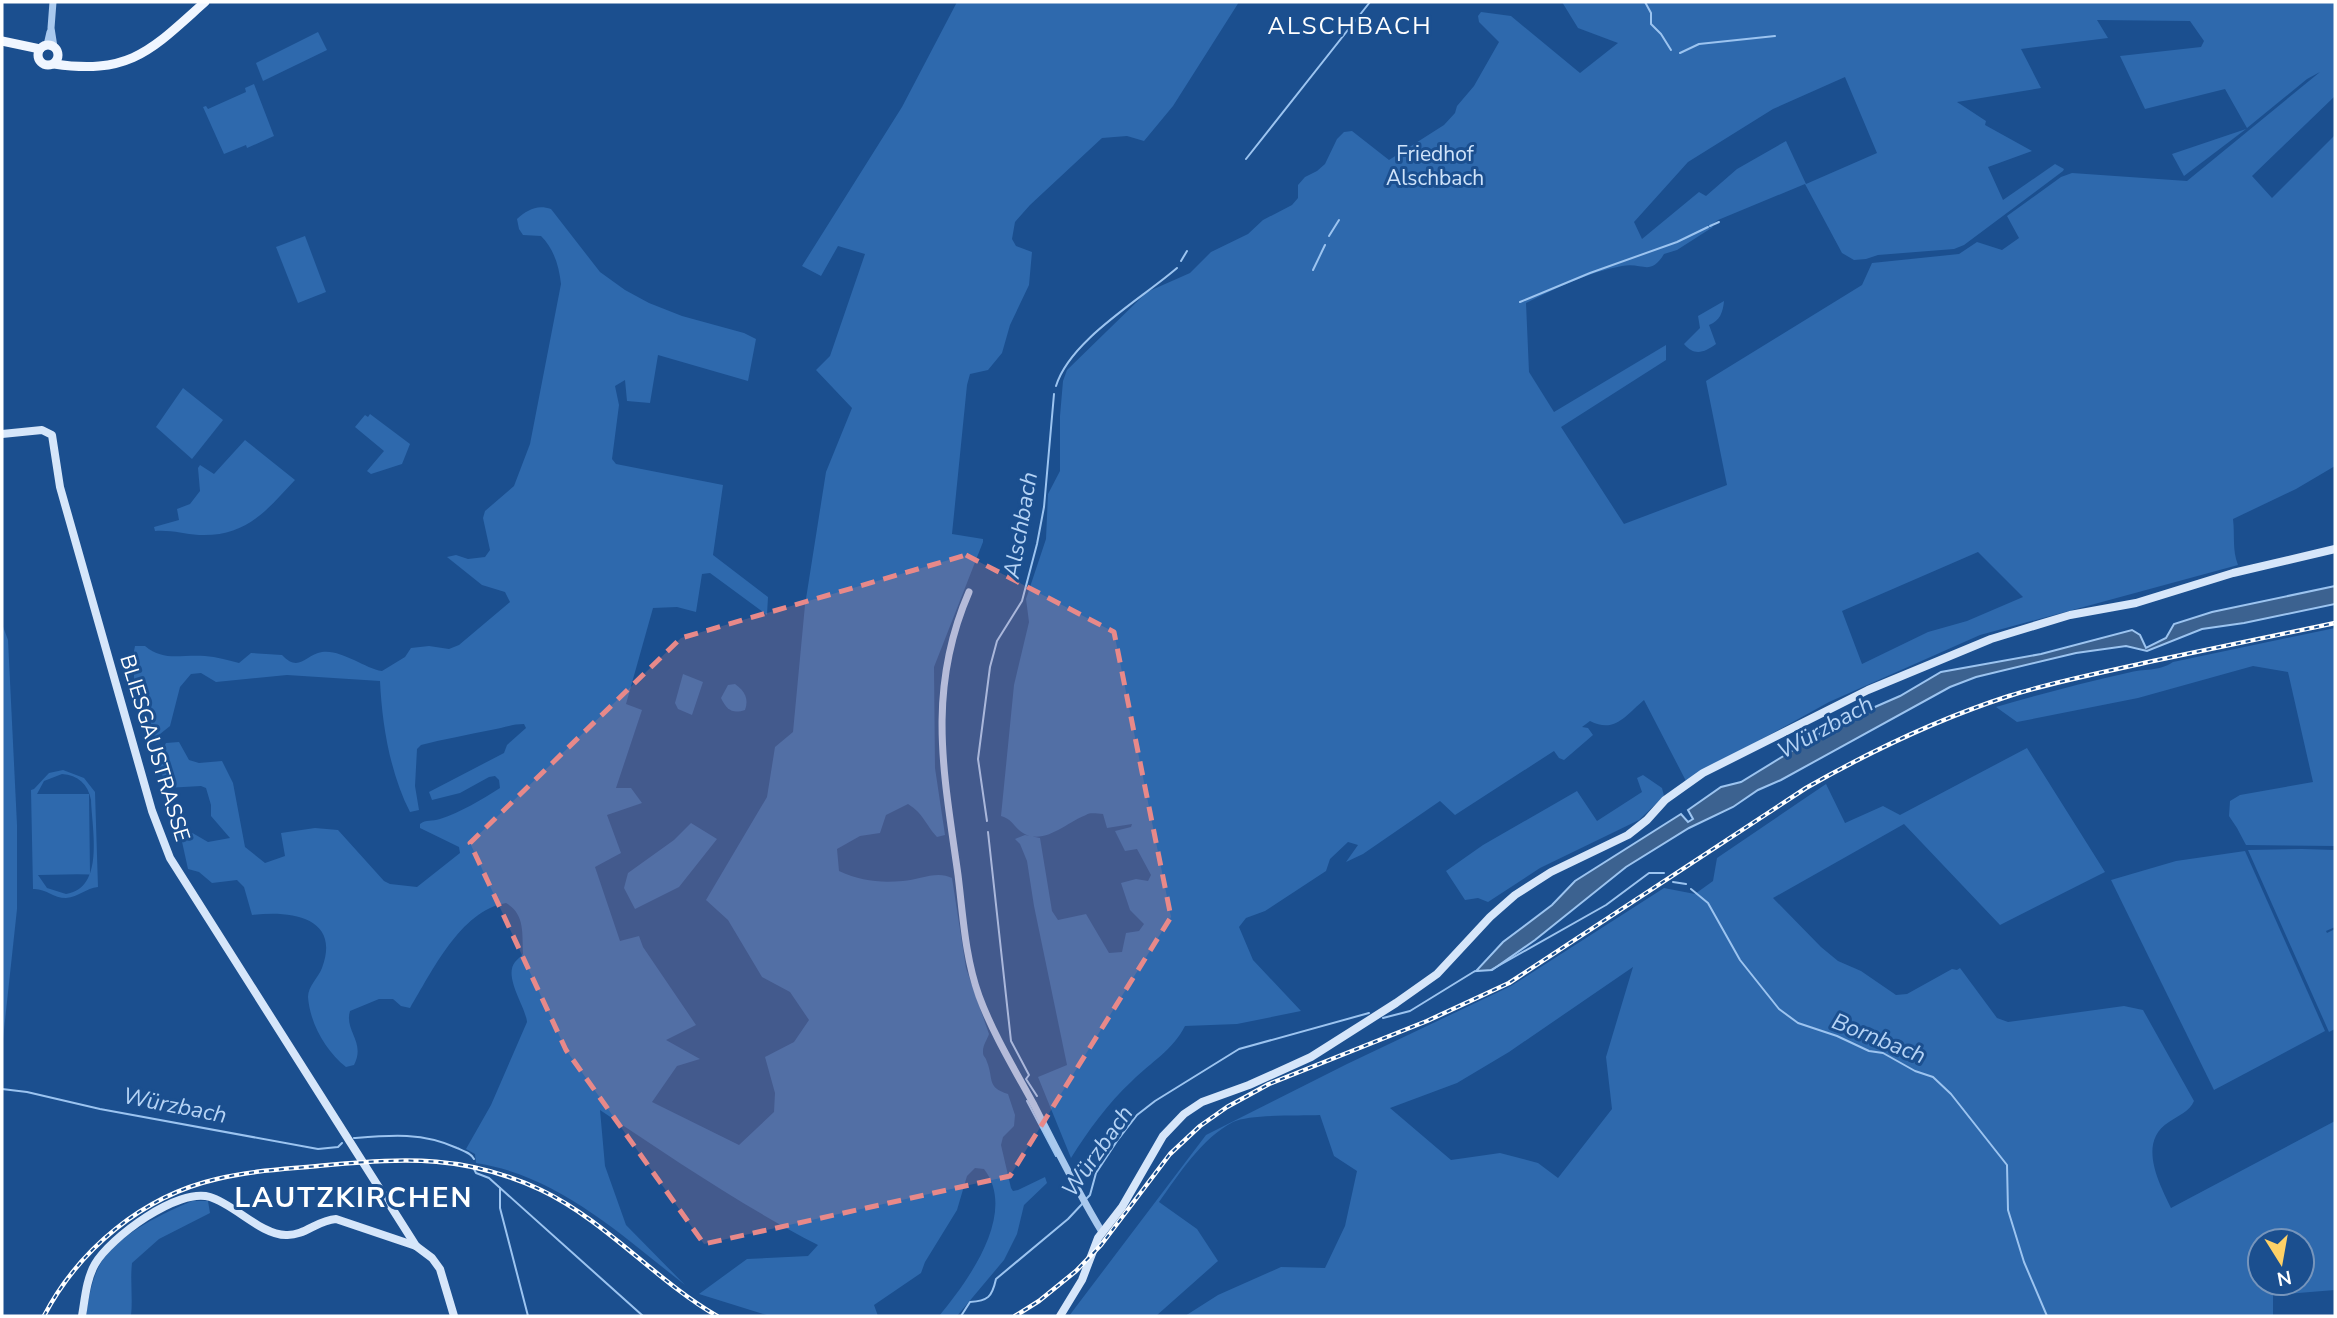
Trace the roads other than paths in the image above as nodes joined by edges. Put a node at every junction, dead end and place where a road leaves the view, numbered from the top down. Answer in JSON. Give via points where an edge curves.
{"nodes":[{"id":1,"x":53,"y":2,"type":"edge"},
{"id":2,"x":205,"y":2,"type":"edge"},
{"id":3,"x":2,"y":43,"type":"edge"},
{"id":4,"x":45,"y":50,"type":"junction"},
{"id":5,"x":56,"y":60,"type":"junction"},
{"id":6,"x":2,"y":434,"type":"edge"},
{"id":7,"x":2335,"y":549,"type":"edge"},
{"id":8,"x":969,"y":592,"type":"dead end"},
{"id":9,"x":402,"y":1226,"type":"junction"},
{"id":10,"x":1102,"y":1232,"type":"junction"},
{"id":11,"x":392,"y":1238,"type":"junction"},
{"id":12,"x":415,"y":1246,"type":"junction"},
{"id":13,"x":82,"y":1316,"type":"edge"},
{"id":14,"x":454,"y":1316,"type":"edge"},
{"id":15,"x":1060,"y":1316,"type":"edge"}],
"edges":[{"from":1,"to":4,"type":"street"},
{"from":2,"to":5,"type":"main road","via":[[137,58],[107,67]]},
{"from":3,"to":4,"type":"main road","via":[[35,55]]},
{"from":4,"to":5,"type":"main road"},
{"from":4,"to":5,"type":"main road","via":[[45,65]]},
{"from":6,"to":9,"type":"main road","name":"BLIESGAUSTRASSE","via":[[36,431],[51,438],[60,487],[163,842],[183,882]]},
{"from":7,"to":10,"type":"main road","via":[[2233,573],[2136,603],[2070,615],[1961,650],[1868,690],[1703,773],[1628,835],[1532,883],[1490,917],[1437,974],[1329,1045],[1184,1114],[1163,1136]]},
{"from":8,"to":10,"type":"street","via":[[955,626],[944,692],[941,753],[969,958],[994,1031]]},
{"from":9,"to":11,"type":"main road"},
{"from":9,"to":12,"type":"main road","name":"BLIESGAUSTRASSE"},
{"from":10,"to":15,"type":"main road","via":[[1082,1280]]},
{"from":11,"to":12,"type":"main road"},
{"from":11,"to":13,"type":"main road","via":[[335,1219],[322,1220],[301,1233],[280,1235],[208,1196],[190,1196],[153,1214],[113,1242],[93,1267]]},
{"from":12,"to":14,"type":"main road","via":[[440,1269]]}]}
